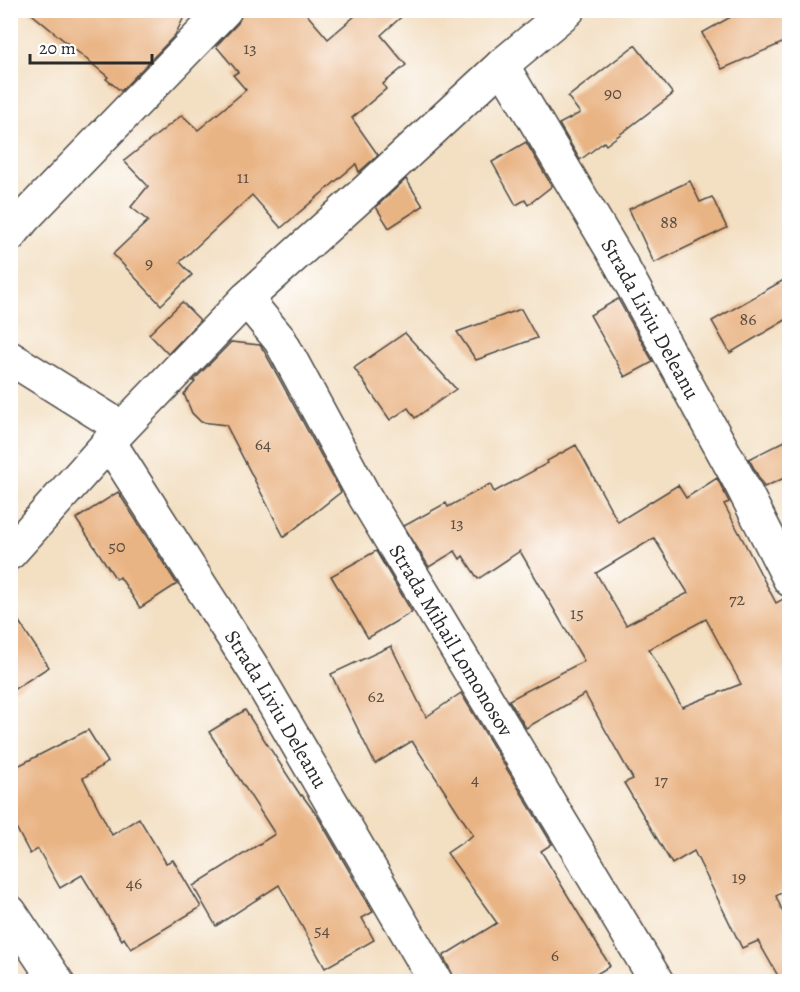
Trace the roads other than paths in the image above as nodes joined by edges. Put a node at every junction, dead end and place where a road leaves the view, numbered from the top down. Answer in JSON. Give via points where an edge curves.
{"nodes":[{"id":1,"x":225,"y":10,"type":"edge"},
{"id":2,"x":568,"y":10,"type":"edge"},
{"id":3,"x":502,"y":65,"type":"junction"},
{"id":4,"x":10,"y":235,"type":"edge"},
{"id":5,"x":246,"y":299,"type":"junction"},
{"id":6,"x":10,"y":358,"type":"edge"},
{"id":7,"x":115,"y":435,"type":"junction"},
{"id":8,"x":10,"y":553,"type":"edge"},
{"id":9,"x":789,"y":580,"type":"edge"},
{"id":10,"x":10,"y":912,"type":"edge"},
{"id":11,"x":57,"y":981,"type":"edge"},
{"id":12,"x":436,"y":981,"type":"edge"},
{"id":13,"x":657,"y":981,"type":"edge"}],
"edges":[{"from":1,"to":4,"type":"street"},
{"from":2,"to":3,"type":"street"},
{"from":3,"to":5,"type":"street"},
{"from":3,"to":9,"type":"street","name":"Strada Liviu Deleanu","via":[[620,263]]},
{"from":5,"to":7,"type":"street"},
{"from":5,"to":13,"type":"street","name":"Strada Mihail Lomonosov","via":[[280,340],[364,497]]},
{"from":6,"to":7,"type":"street"},
{"from":7,"to":8,"type":"street"},
{"from":7,"to":12,"type":"street","name":"Strada Liviu Deleanu"},
{"from":10,"to":11,"type":"street"}]}
